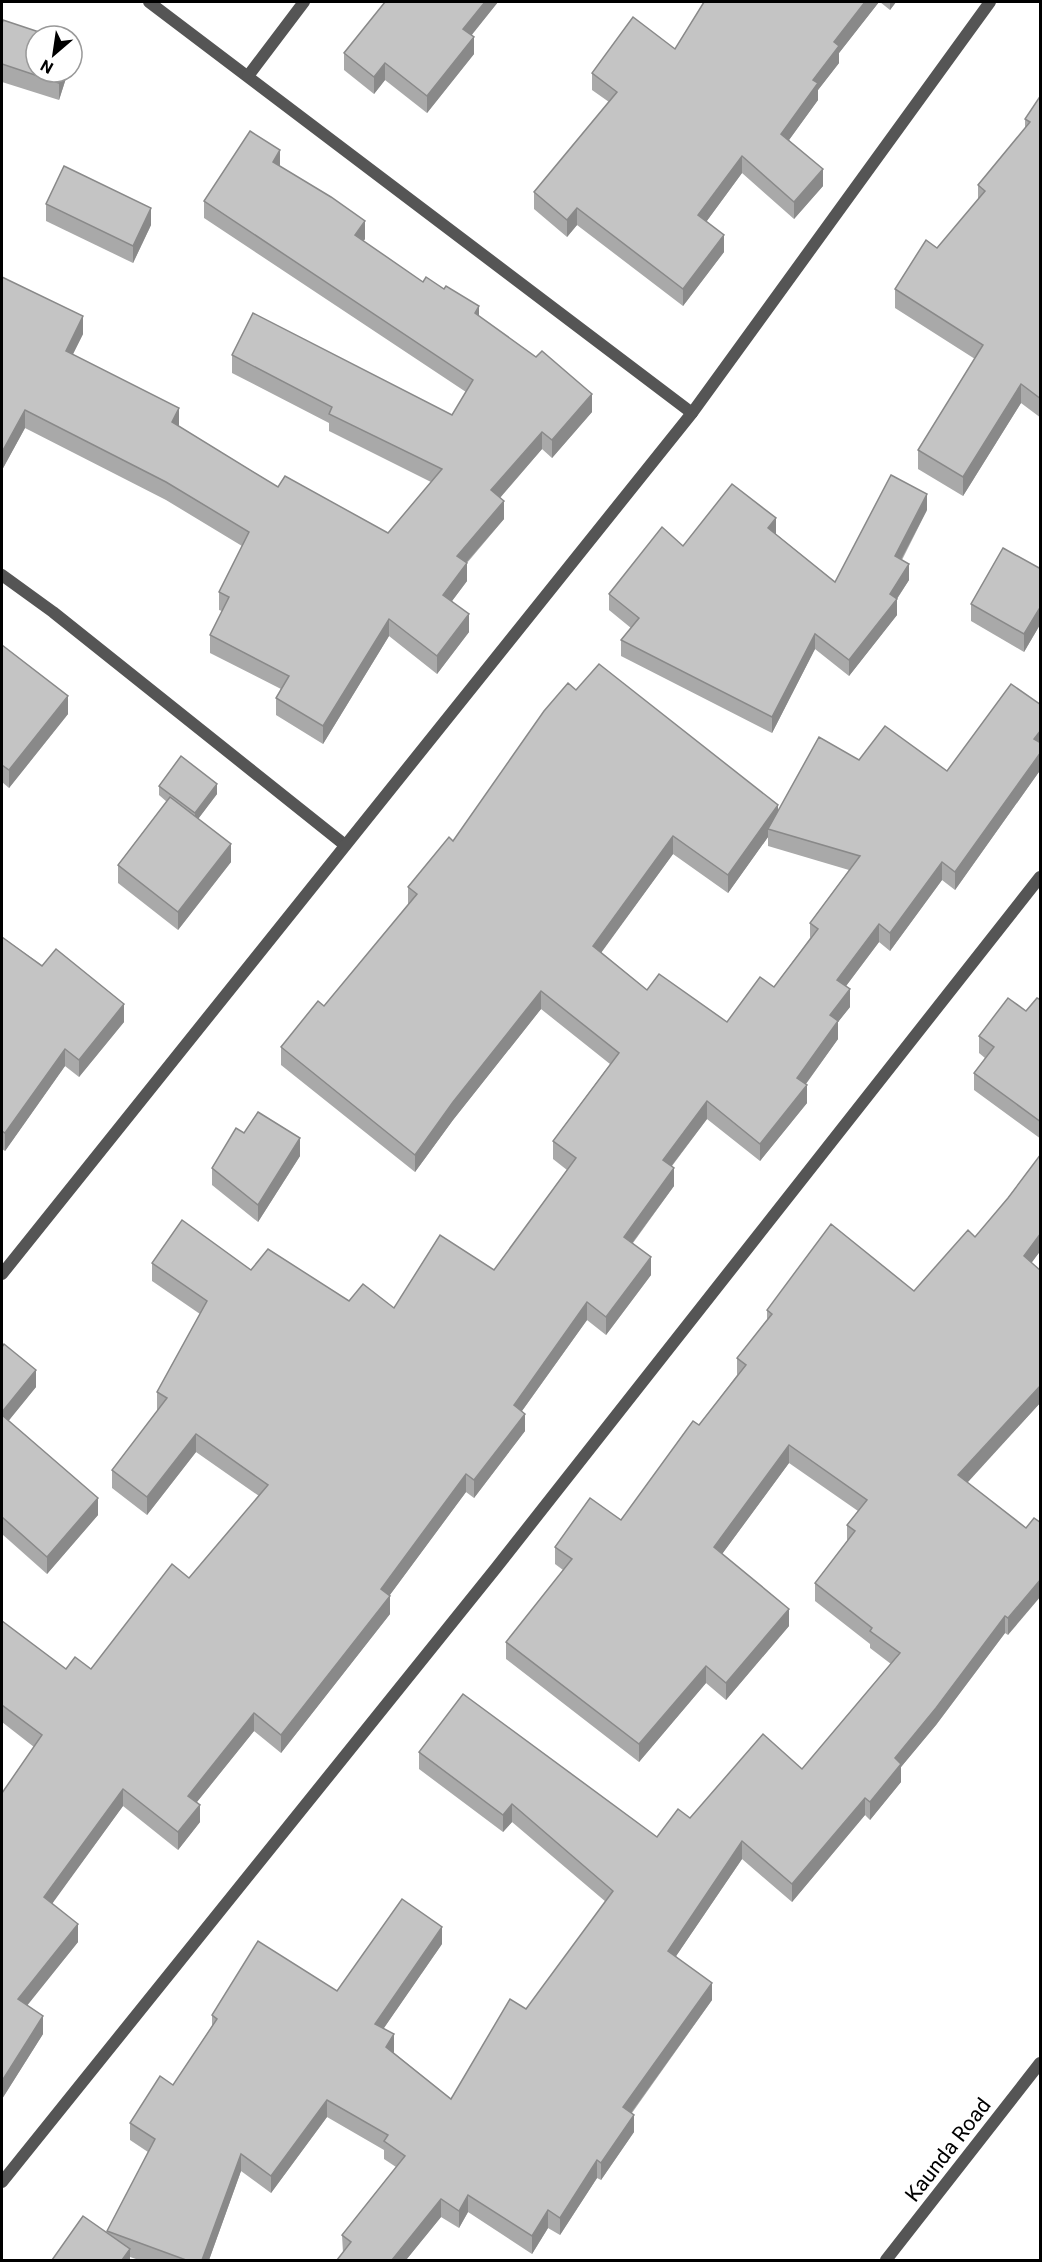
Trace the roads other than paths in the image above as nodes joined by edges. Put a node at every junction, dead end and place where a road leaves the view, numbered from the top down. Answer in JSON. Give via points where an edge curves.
{"nodes":[{"id":1,"x":149,"y":2,"type":"edge"},
{"id":2,"x":304,"y":2,"type":"edge"},
{"id":3,"x":990,"y":2,"type":"edge"},
{"id":4,"x":248,"y":76,"type":"junction"},
{"id":5,"x":692,"y":413,"type":"junction"},
{"id":6,"x":2,"y":575,"type":"edge"},
{"id":7,"x":345,"y":845,"type":"junction"},
{"id":8,"x":1041,"y":877,"type":"edge"},
{"id":9,"x":3,"y":1268,"type":"edge"},
{"id":10,"x":1041,"y":2063,"type":"edge"},
{"id":11,"x":2,"y":2182,"type":"edge"},
{"id":12,"x":886,"y":2260,"type":"edge"}],
"edges":[{"from":1,"to":4,"type":"street"},
{"from":2,"to":4,"type":"street"},
{"from":3,"to":5,"type":"street"},
{"from":4,"to":5,"type":"street"},
{"from":5,"to":7,"type":"street"},
{"from":6,"to":7,"type":"street"},
{"from":7,"to":9,"type":"street"},
{"from":8,"to":11,"type":"street","via":[[503,1559]]},
{"from":10,"to":12,"type":"street","name":"Kaunda Road"}]}
